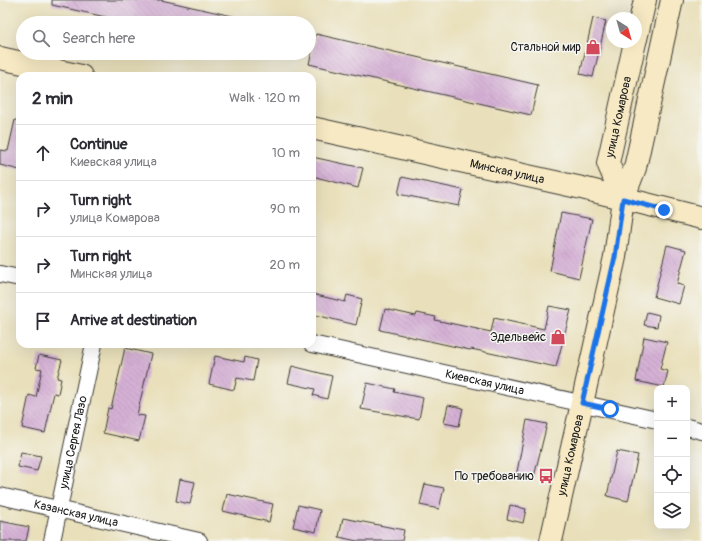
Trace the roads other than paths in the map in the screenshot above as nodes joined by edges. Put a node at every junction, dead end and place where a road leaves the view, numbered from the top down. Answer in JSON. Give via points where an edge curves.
{"nodes":[{"id":1,"x":645,"y":0,"type":"edge"},
{"id":2,"x":672,"y":0,"type":"edge"},
{"id":3,"x":642,"y":13,"type":"edge"},
{"id":4,"x":634,"y":48,"type":"edge"},
{"id":5,"x":0,"y":58,"type":"edge"},
{"id":6,"x":63,"y":72,"type":"edge"},
{"id":7,"x":316,"y":129,"type":"edge"},
{"id":8,"x":623,"y":199,"type":"junction"},
{"id":9,"x":702,"y":218,"type":"edge"},
{"id":10,"x":0,"y":274,"type":"edge"},
{"id":11,"x":16,"y":277,"type":"edge"},
{"id":12,"x":316,"y":345,"type":"edge"},
{"id":13,"x":93,"y":348,"type":"edge"},
{"id":14,"x":582,"y":403,"type":"junction"},
{"id":15,"x":654,"y":419,"type":"edge"},
{"id":16,"x":690,"y":429,"type":"edge"},
{"id":17,"x":702,"y":431,"type":"edge"},
{"id":18,"x":0,"y":496,"type":"edge"},
{"id":19,"x":58,"y":510,"type":"junction"},
{"id":20,"x":52,"y":541,"type":"edge"},
{"id":21,"x":199,"y":541,"type":"edge"},
{"id":22,"x":551,"y":541,"type":"edge"}],
"edges":[{"from":1,"to":3,"type":"main road"},
{"from":2,"to":8,"type":"main road","via":[[635,168]]},
{"from":4,"to":8,"type":"main road","name":"улица Комарова","via":[[608,163]]},
{"from":5,"to":6,"type":"main road"},
{"from":7,"to":8,"type":"main road","name":"Минская улица"},
{"from":8,"to":9,"type":"main road","name":"Минская улица"},
{"from":8,"to":14,"type":"main road","name":"улица Комарова","via":[[615,257]]},
{"from":10,"to":11,"type":"street"},
{"from":12,"to":14,"type":"street","name":"Киевская улица"},
{"from":13,"to":19,"type":"street","name":"улица Сергея Лазо"},
{"from":14,"to":15,"type":"street","name":"Киевская улица"},
{"from":14,"to":22,"type":"main road","name":"улица Комарова"},
{"from":16,"to":17,"type":"street"},
{"from":18,"to":19,"type":"street","name":"Казанская улица"},
{"from":19,"to":20,"type":"street","name":"улица Сергея Лазо"},
{"from":19,"to":21,"type":"street","name":"Казанская улица"}]}
